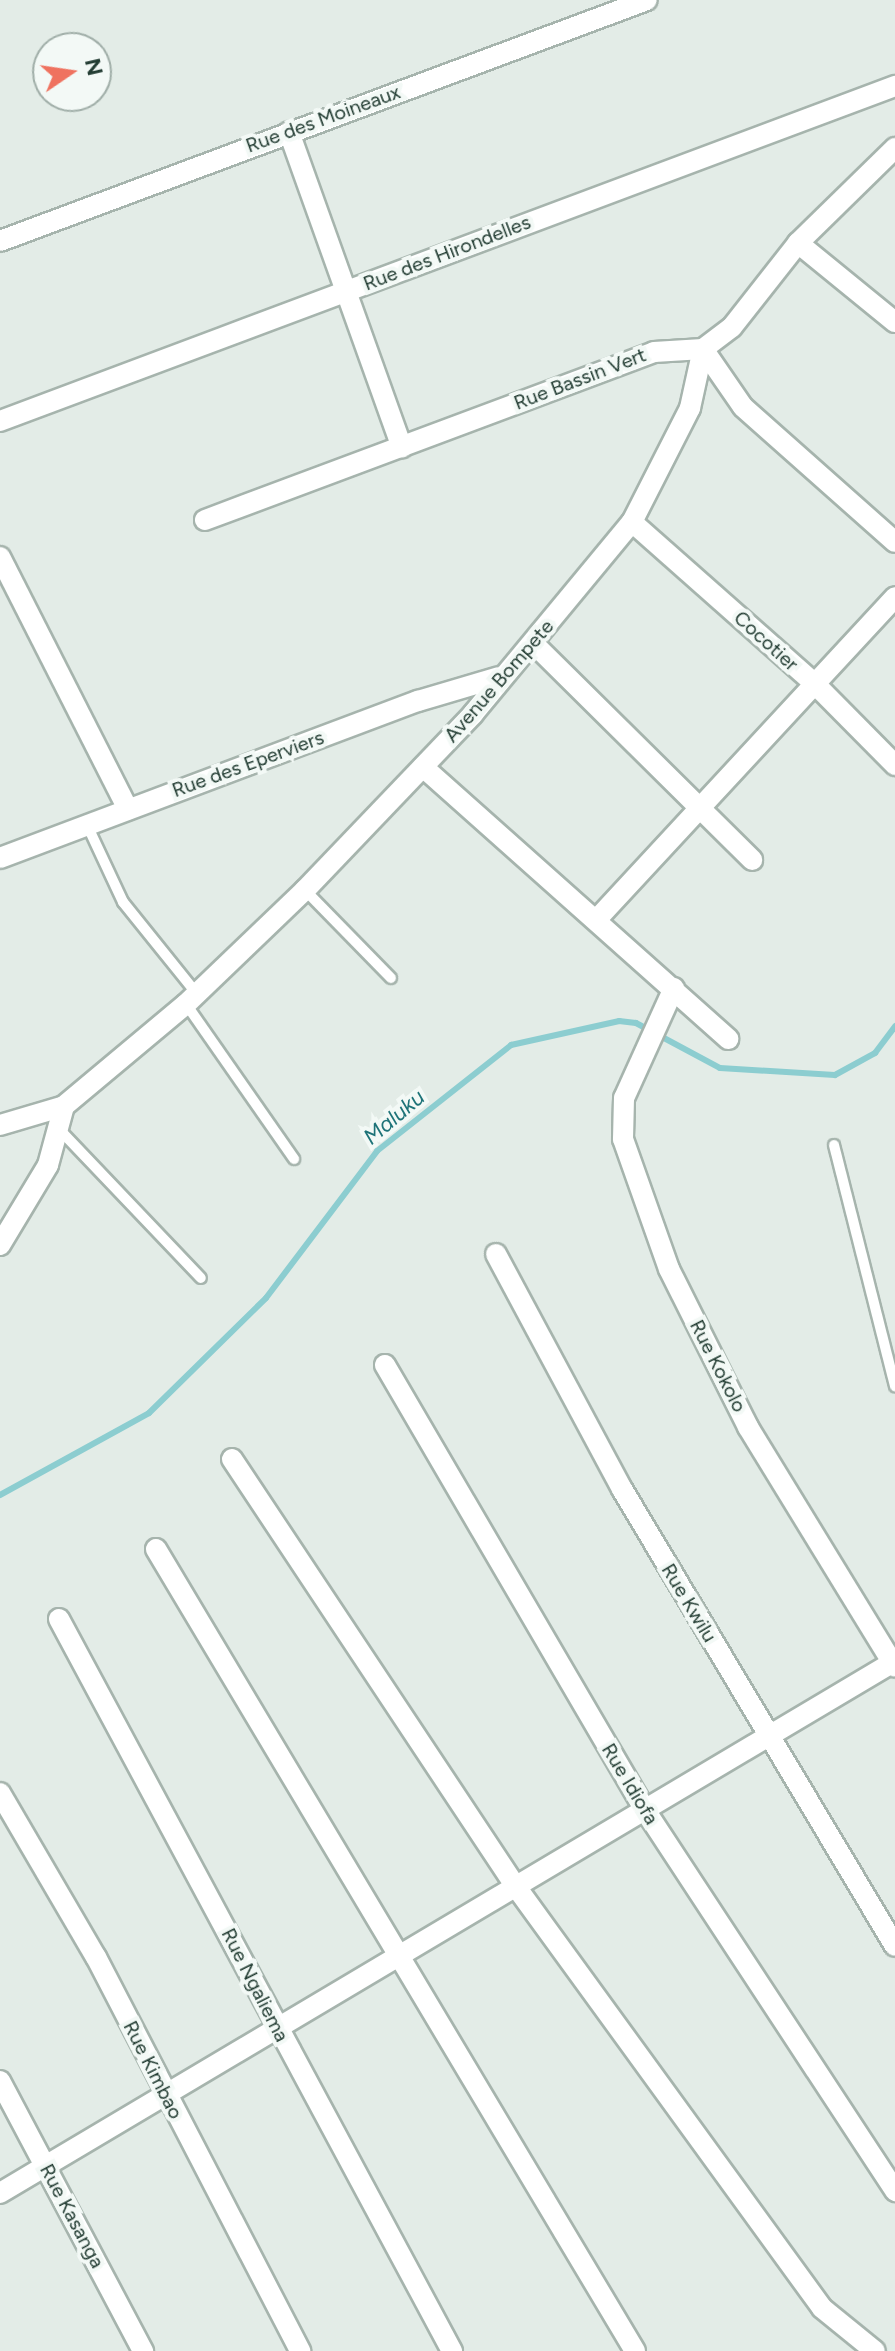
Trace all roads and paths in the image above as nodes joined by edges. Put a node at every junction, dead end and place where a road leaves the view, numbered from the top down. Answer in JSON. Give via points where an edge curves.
{"nodes":[{"id":1,"x":647,"y":0,"type":"edge"},
{"id":2,"x":895,"y":86,"type":"edge"},
{"id":3,"x":289,"y":132,"type":"junction"},
{"id":4,"x":895,"y":148,"type":"edge"},
{"id":5,"x":0,"y":241,"type":"edge"},
{"id":6,"x":798,"y":243,"type":"junction"},
{"id":7,"x":345,"y":292,"type":"junction"},
{"id":8,"x":895,"y":322,"type":"edge"},
{"id":9,"x":703,"y":349,"type":"junction"},
{"id":10,"x":0,"y":421,"type":"edge"},
{"id":11,"x":402,"y":447,"type":"junction"},
{"id":12,"x":205,"y":520,"type":"dead end"},
{"id":13,"x":632,"y":522,"type":"junction"},
{"id":14,"x":895,"y":542,"type":"edge"},
{"id":15,"x":0,"y":557,"type":"edge"},
{"id":16,"x":895,"y":597,"type":"edge"},
{"id":17,"x":534,"y":644,"type":"junction"},
{"id":18,"x":499,"y":677,"type":"junction"},
{"id":19,"x":813,"y":682,"type":"junction"},
{"id":20,"x":895,"y":765,"type":"edge"},
{"id":21,"x":423,"y":767,"type":"junction"},
{"id":22,"x":701,"y":805,"type":"junction"},
{"id":23,"x":128,"y":809,"type":"junction"},
{"id":24,"x":88,"y":827,"type":"junction"},
{"id":25,"x":0,"y":858,"type":"edge"},
{"id":26,"x":752,"y":860,"type":"dead end"},
{"id":27,"x":305,"y":890,"type":"junction"},
{"id":28,"x":598,"y":918,"type":"junction"},
{"id":29,"x":391,"y":978,"type":"dead end"},
{"id":30,"x":674,"y":988,"type":"junction"},
{"id":31,"x":191,"y":999,"type":"junction"},
{"id":32,"x":728,"y":1039,"type":"dead end"},
{"id":33,"x":64,"y":1106,"type":"junction"},
{"id":34,"x":0,"y":1125,"type":"edge"},
{"id":35,"x":58,"y":1128,"type":"junction"},
{"id":36,"x":834,"y":1145,"type":"dead end"},
{"id":37,"x":294,"y":1159,"type":"dead end"},
{"id":38,"x":0,"y":1245,"type":"edge"},
{"id":39,"x":496,"y":1254,"type":"dead end"},
{"id":40,"x":201,"y":1278,"type":"dead end"},
{"id":41,"x":385,"y":1365,"type":"dead end"},
{"id":42,"x":895,"y":1386,"type":"edge"},
{"id":43,"x":232,"y":1459,"type":"dead end"},
{"id":44,"x":156,"y":1549,"type":"dead end"},
{"id":45,"x":59,"y":1619,"type":"dead end"},
{"id":46,"x":894,"y":1663,"type":"edge"},
{"id":47,"x":768,"y":1736,"type":"junction"},
{"id":48,"x":0,"y":1793,"type":"edge"},
{"id":49,"x":645,"y":1810,"type":"junction"},
{"id":50,"x":514,"y":1884,"type":"junction"},
{"id":51,"x":895,"y":1946,"type":"edge"},
{"id":52,"x":400,"y":1956,"type":"junction"},
{"id":53,"x":276,"y":2027,"type":"junction"},
{"id":54,"x":0,"y":2081,"type":"edge"},
{"id":55,"x":164,"y":2093,"type":"junction"},
{"id":56,"x":46,"y":2166,"type":"junction"},
{"id":57,"x":895,"y":2191,"type":"edge"},
{"id":58,"x":0,"y":2193,"type":"edge"},
{"id":59,"x":143,"y":2351,"type":"edge"},
{"id":60,"x":300,"y":2351,"type":"edge"},
{"id":61,"x":452,"y":2351,"type":"edge"},
{"id":62,"x":635,"y":2351,"type":"edge"},
{"id":63,"x":875,"y":2351,"type":"edge"}],
"edges":[{"from":1,"to":3,"type":"street","name":"Rue des Moineaux"},
{"from":2,"to":7,"type":"street","name":"Rue des Hirondelles"},
{"from":3,"to":5,"type":"street","name":"Rue des Moineaux"},
{"from":3,"to":7,"type":"street"},
{"from":4,"to":6,"type":"street"},
{"from":6,"to":8,"type":"street"},
{"from":6,"to":9,"type":"street","via":[[740,318]]},
{"from":7,"to":10,"type":"street","name":"Rue des Hirondelles"},
{"from":7,"to":11,"type":"street"},
{"from":9,"to":11,"type":"street","name":"Rue Bassin Vert","via":[[654,352]]},
{"from":9,"to":13,"type":"street","name":"Avenue Bompete","via":[[690,408]]},
{"from":9,"to":14,"type":"street","via":[[743,407]]},
{"from":11,"to":12,"type":"street","name":"Rue Bassin Vert"},
{"from":13,"to":17,"type":"street","name":"Avenue Bompete"},
{"from":13,"to":19,"type":"street","name":"Cocotier"},
{"from":15,"to":23,"type":"street"},
{"from":16,"to":19,"type":"street"},
{"from":17,"to":18,"type":"street","name":"Avenue Bompete"},
{"from":17,"to":22,"type":"street"},
{"from":18,"to":21,"type":"street","name":"Avenue Bompete"},
{"from":18,"to":23,"type":"street","name":"Rue des Eperviers","via":[[418,701]]},
{"from":19,"to":20,"type":"street","name":"Cocotier"},
{"from":19,"to":22,"type":"street"},
{"from":21,"to":27,"type":"street","name":"Avenue Bompete"},
{"from":21,"to":28,"type":"street"},
{"from":22,"to":26,"type":"street"},
{"from":22,"to":28,"type":"street"},
{"from":23,"to":24,"type":"street","name":"Rue des Eperviers"},
{"from":24,"to":25,"type":"street","name":"Rue des Eperviers"},
{"from":24,"to":31,"type":"lane","via":[[123,902]]},
{"from":27,"to":29,"type":"lane"},
{"from":27,"to":31,"type":"street","name":"Avenue Bompete"},
{"from":28,"to":30,"type":"street"},
{"from":30,"to":32,"type":"street"},
{"from":30,"to":46,"type":"street","name":"Rue Kokolo","via":[[650,1034],[620,1113],[621,1127],[663,1253],[762,1452]]},
{"from":31,"to":33,"type":"street","name":"Avenue Bompete"},
{"from":31,"to":37,"type":"lane"},
{"from":33,"to":34,"type":"street","name":"Avenue Bompete"},
{"from":33,"to":35,"type":"street"},
{"from":35,"to":38,"type":"street","via":[[48,1165]]},
{"from":35,"to":40,"type":"lane"},
{"from":36,"to":42,"type":"lane"},
{"from":39,"to":47,"type":"street","name":"Rue Kwilu","via":[[601,1453]]},
{"from":41,"to":49,"type":"street","name":"Rue Idiofa"},
{"from":43,"to":50,"type":"street"},
{"from":44,"to":52,"type":"street"},
{"from":45,"to":53,"type":"street","name":"Rue Ngaliema"},
{"from":46,"to":47,"type":"street"},
{"from":47,"to":49,"type":"street"},
{"from":47,"to":51,"type":"street","name":"Rue Kwilu"},
{"from":48,"to":55,"type":"street","name":"Rue Kimbao","via":[[85,1936]]},
{"from":49,"to":50,"type":"street"},
{"from":49,"to":57,"type":"street","name":"Rue Idiofa"},
{"from":50,"to":52,"type":"street"},
{"from":50,"to":63,"type":"street","via":[[822,2308]]},
{"from":52,"to":53,"type":"street"},
{"from":52,"to":62,"type":"street"},
{"from":53,"to":55,"type":"street"},
{"from":53,"to":61,"type":"street","name":"Rue Ngaliema"},
{"from":54,"to":56,"type":"street","name":"Rue Kasanga"},
{"from":55,"to":56,"type":"street"},
{"from":55,"to":60,"type":"street","name":"Rue Kimbao"},
{"from":56,"to":58,"type":"street"},
{"from":56,"to":59,"type":"street","name":"Rue Kasanga"}]}
